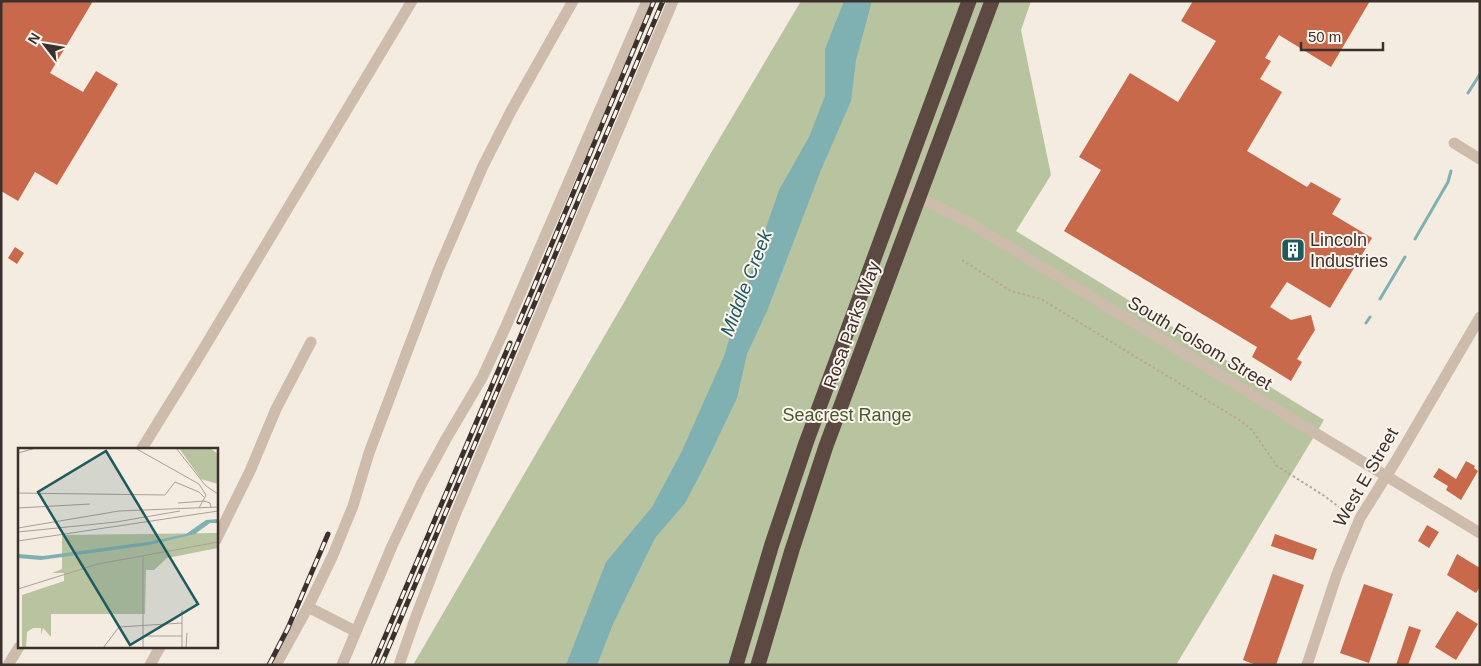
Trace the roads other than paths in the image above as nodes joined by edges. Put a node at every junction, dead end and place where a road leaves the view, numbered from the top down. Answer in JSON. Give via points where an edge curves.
{"nodes":[{"id":1,"x":412,"y":1,"type":"edge"},
{"id":2,"x":573,"y":1,"type":"edge"},
{"id":3,"x":647,"y":1,"type":"edge"},
{"id":4,"x":673,"y":1,"type":"edge"},
{"id":5,"x":969,"y":1,"type":"edge"},
{"id":6,"x":992,"y":1,"type":"edge"},
{"id":7,"x":1454,"y":143,"type":"dead end"},
{"id":8,"x":1480,"y":159,"type":"edge"},
{"id":9,"x":899,"y":190,"type":"junction"},
{"id":10,"x":919,"y":197,"type":"junction"},
{"id":11,"x":1480,"y":317,"type":"edge"},
{"id":12,"x":311,"y":342,"type":"dead end"},
{"id":13,"x":142,"y":448,"type":"edge"},
{"id":14,"x":1386,"y":475,"type":"junction"},
{"id":15,"x":1479,"y":530,"type":"edge"},
{"id":16,"x":218,"y":536,"type":"edge"},
{"id":17,"x":308,"y":607,"type":"junction"},
{"id":18,"x":355,"y":631,"type":"junction"},
{"id":19,"x":18,"y":648,"type":"edge"},
{"id":20,"x":159,"y":648,"type":"edge"},
{"id":21,"x":8,"y":665,"type":"edge"},
{"id":22,"x":150,"y":665,"type":"edge"},
{"id":23,"x":276,"y":665,"type":"edge"},
{"id":24,"x":342,"y":665,"type":"edge"},
{"id":25,"x":399,"y":665,"type":"edge"},
{"id":26,"x":736,"y":665,"type":"edge"},
{"id":27,"x":758,"y":665,"type":"edge"},
{"id":28,"x":1307,"y":665,"type":"edge"}],
"edges":[{"from":1,"to":13,"type":"street"},
{"from":2,"to":17,"type":"street","via":[[510,111],[463,210],[369,453],[350,514]]},
{"from":3,"to":18,"type":"street","via":[[482,378],[422,485]]},
{"from":4,"to":25,"type":"street","via":[[453,520]]},
{"from":5,"to":9,"type":"highway","name":"Rosa Parks Way"},
{"from":6,"to":10,"type":"highway","name":"Rosa Parks Way"},
{"from":7,"to":8,"type":"street"},
{"from":9,"to":10,"type":"street","name":"South Folsom Street"},
{"from":9,"to":26,"type":"highway","name":"Rosa Parks Way","via":[[806,443]]},
{"from":10,"to":14,"type":"street","name":"South Folsom Street","via":[[968,222]]},
{"from":10,"to":27,"type":"highway","name":"Rosa Parks Way","via":[[826,446]]},
{"from":11,"to":14,"type":"street","name":"West E Street"},
{"from":12,"to":16,"type":"street","via":[[276,409]]},
{"from":14,"to":15,"type":"street","name":"South Folsom Street"},
{"from":14,"to":28,"type":"street","name":"West E Street","via":[[1360,518],[1337,574]]},
{"from":17,"to":18,"type":"street"},
{"from":17,"to":23,"type":"street"},
{"from":18,"to":24,"type":"street"},
{"from":19,"to":21,"type":"street"},
{"from":20,"to":22,"type":"street"}]}
